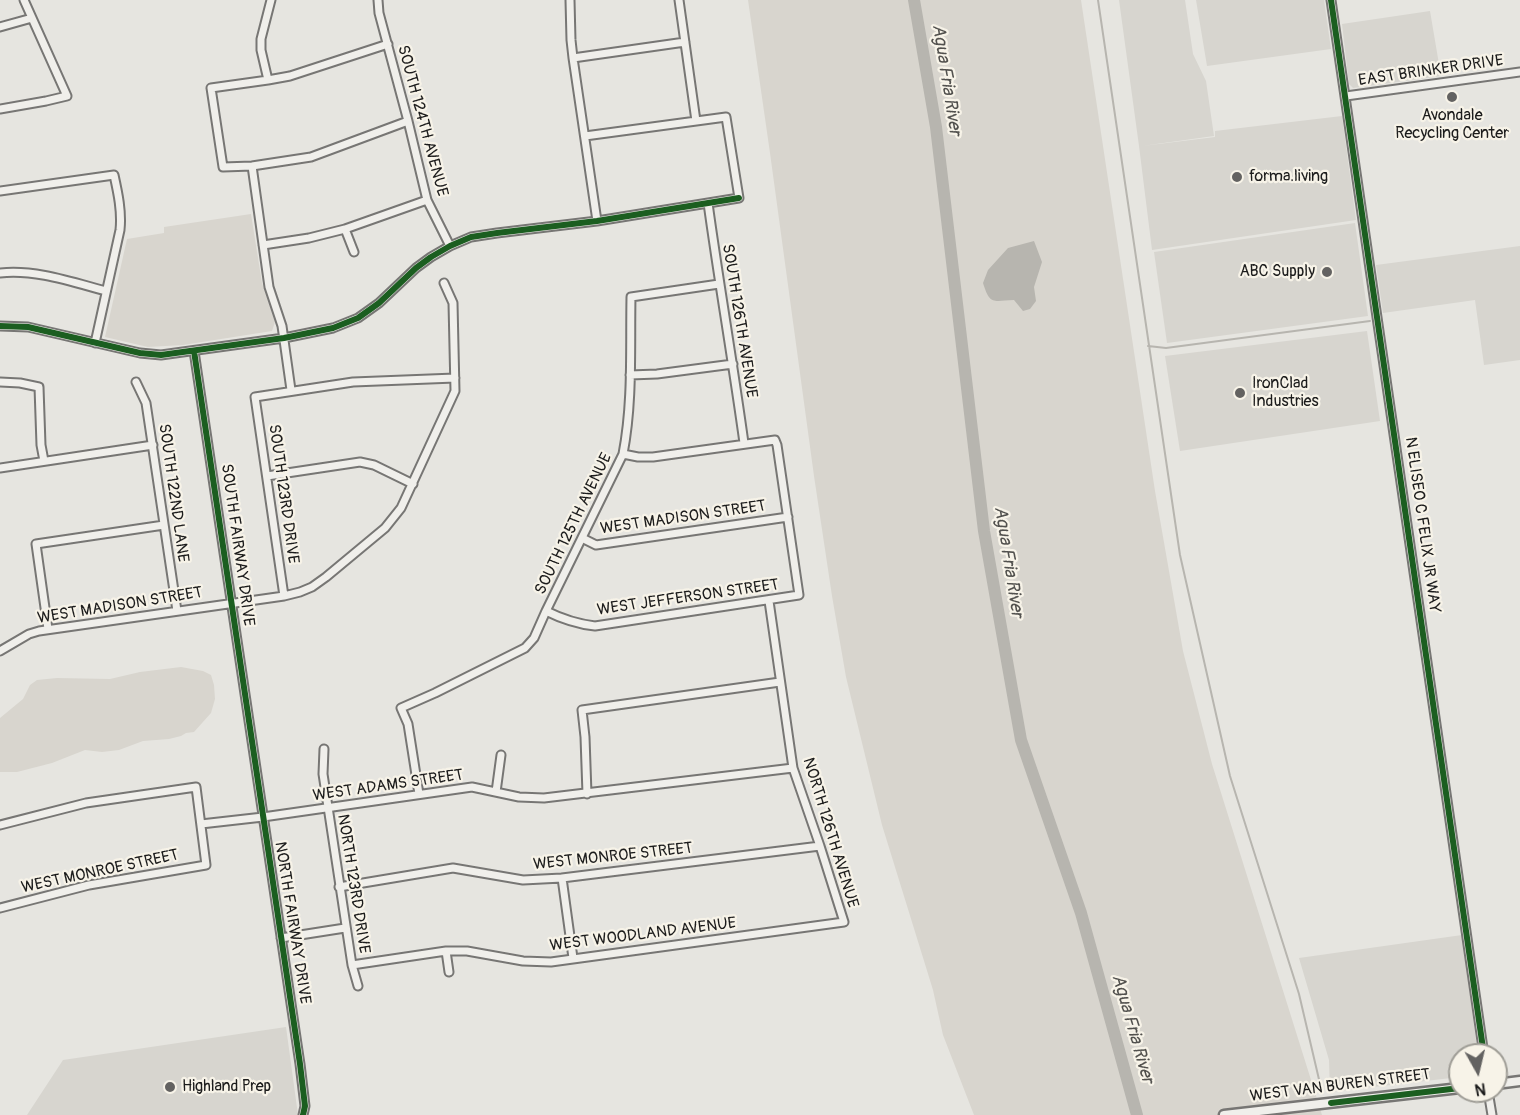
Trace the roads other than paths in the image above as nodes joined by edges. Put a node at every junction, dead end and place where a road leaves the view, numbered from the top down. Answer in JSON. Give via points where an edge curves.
{"nodes":[{"id":1,"x":24,"y":0,"type":"edge"},
{"id":2,"x":272,"y":0,"type":"edge"},
{"id":3,"x":378,"y":0,"type":"edge"},
{"id":4,"x":570,"y":0,"type":"edge"},
{"id":5,"x":679,"y":0,"type":"edge"},
{"id":6,"x":1332,"y":0,"type":"edge"},
{"id":7,"x":32,"y":18,"type":"junction"},
{"id":8,"x":0,"y":27,"type":"edge"},
{"id":9,"x":685,"y":42,"type":"junction"},
{"id":10,"x":388,"y":44,"type":"junction"},
{"id":11,"x":573,"y":58,"type":"junction"},
{"id":12,"x":1520,"y":72,"type":"edge"},
{"id":13,"x":268,"y":80,"type":"junction"},
{"id":14,"x":1346,"y":96,"type":"junction"},
{"id":15,"x":0,"y":109,"type":"edge"},
{"id":16,"x":408,"y":121,"type":"junction"},
{"id":17,"x":696,"y":121,"type":"junction"},
{"id":18,"x":585,"y":136,"type":"junction"},
{"id":19,"x":252,"y":166,"type":"junction"},
{"id":20,"x":0,"y":191,"type":"edge"},
{"id":21,"x":427,"y":200,"type":"junction"},
{"id":22,"x":708,"y":203,"type":"junction"},
{"id":23,"x":597,"y":221,"type":"junction"},
{"id":24,"x":345,"y":230,"type":"junction"},
{"id":25,"x":263,"y":245,"type":"junction"},
{"id":26,"x":450,"y":246,"type":"junction"},
{"id":27,"x":354,"y":252,"type":"dead end"},
{"id":28,"x":0,"y":273,"type":"edge"},
{"id":29,"x":444,"y":284,"type":"dead end"},
{"id":30,"x":719,"y":284,"type":"junction"},
{"id":31,"x":106,"y":291,"type":"junction"},
{"id":32,"x":0,"y":326,"type":"edge"},
{"id":33,"x":284,"y":338,"type":"junction"},
{"id":34,"x":95,"y":343,"type":"junction"},
{"id":35,"x":194,"y":351,"type":"junction"},
{"id":36,"x":733,"y":364,"type":"junction"},
{"id":37,"x":630,"y":375,"type":"junction"},
{"id":38,"x":455,"y":378,"type":"junction"},
{"id":39,"x":0,"y":382,"type":"edge"},
{"id":40,"x":135,"y":382,"type":"dead end"},
{"id":41,"x":291,"y":390,"type":"junction"},
{"id":42,"x":744,"y":443,"type":"junction"},
{"id":43,"x":153,"y":445,"type":"junction"},
{"id":44,"x":623,"y":454,"type":"junction"},
{"id":45,"x":44,"y":461,"type":"junction"},
{"id":46,"x":0,"y":468,"type":"edge"},
{"id":47,"x":267,"y":476,"type":"junction"},
{"id":48,"x":413,"y":484,"type":"junction"},
{"id":49,"x":788,"y":516,"type":"junction"},
{"id":50,"x":164,"y":525,"type":"junction"},
{"id":51,"x":582,"y":538,"type":"junction"},
{"id":52,"x":284,"y":596,"type":"junction"},
{"id":53,"x":769,"y":601,"type":"junction"},
{"id":54,"x":232,"y":603,"type":"junction"},
{"id":55,"x":177,"y":611,"type":"junction"},
{"id":56,"x":546,"y":611,"type":"junction"},
{"id":57,"x":48,"y":629,"type":"junction"},
{"id":58,"x":0,"y":651,"type":"edge"},
{"id":59,"x":780,"y":682,"type":"junction"},
{"id":60,"x":252,"y":744,"type":"joint"},
{"id":61,"x":324,"y":749,"type":"dead end"},
{"id":62,"x":501,"y":755,"type":"dead end"},
{"id":63,"x":793,"y":768,"type":"junction"},
{"id":64,"x":496,"y":792,"type":"junction"},
{"id":65,"x":419,"y":794,"type":"junction"},
{"id":66,"x":587,"y":794,"type":"junction"},
{"id":67,"x":327,"y":807,"type":"junction"},
{"id":68,"x":263,"y":817,"type":"junction"},
{"id":69,"x":201,"y":824,"type":"junction"},
{"id":70,"x":0,"y":825,"type":"edge"},
{"id":71,"x":820,"y":846,"type":"junction"},
{"id":72,"x":562,"y":878,"type":"junction"},
{"id":73,"x":339,"y":887,"type":"junction"},
{"id":74,"x":0,"y":908,"type":"edge"},
{"id":75,"x":843,"y":922,"type":"joint"},
{"id":76,"x":345,"y":928,"type":"junction"},
{"id":77,"x":281,"y":938,"type":"junction"},
{"id":78,"x":446,"y":951,"type":"junction"},
{"id":79,"x":573,"y":958,"type":"junction"},
{"id":80,"x":352,"y":965,"type":"junction"},
{"id":81,"x":449,"y":972,"type":"dead end"},
{"id":82,"x":358,"y":986,"type":"dead end"},
{"id":83,"x":1482,"y":1043,"type":"edge"},
{"id":84,"x":1448,"y":1089,"type":"edge"},
{"id":85,"x":305,"y":1107,"type":"junction"},
{"id":86,"x":303,"y":1115,"type":"edge"},
{"id":87,"x":311,"y":1115,"type":"edge"},
{"id":88,"x":1224,"y":1115,"type":"edge"}],
"edges":[{"from":1,"to":7,"type":"street"},
{"from":2,"to":13,"type":"street","via":[[261,39]]},
{"from":3,"to":10,"type":"street","name":"SOUTH 124TH AVENUE"},
{"from":4,"to":11,"type":"street"},
{"from":5,"to":9,"type":"street"},
{"from":6,"to":14,"type":"street","name":"N ELISEO C FELIX JR WAY"},
{"from":7,"to":8,"type":"street"},
{"from":7,"to":15,"type":"street","via":[[67,96]]},
{"from":9,"to":11,"type":"street"},
{"from":9,"to":17,"type":"street"},
{"from":10,"to":13,"type":"street"},
{"from":10,"to":16,"type":"street","name":"SOUTH 124TH AVENUE"},
{"from":11,"to":18,"type":"street"},
{"from":12,"to":14,"type":"street","name":"EAST BRINKER DRIVE"},
{"from":13,"to":19,"type":"street","via":[[211,88],[223,166]]},
{"from":14,"to":83,"type":"street","name":"N ELISEO C FELIX JR WAY"},
{"from":16,"to":19,"type":"street","via":[[310,157]]},
{"from":16,"to":21,"type":"street","name":"SOUTH 124TH AVENUE"},
{"from":17,"to":18,"type":"street"},
{"from":17,"to":22,"type":"street","via":[[726,117],[739,198]]},
{"from":18,"to":23,"type":"street"},
{"from":19,"to":25,"type":"street"},
{"from":20,"to":31,"type":"street","via":[[114,175],[121,220]]},
{"from":21,"to":24,"type":"street"},
{"from":21,"to":26,"type":"street","name":"SOUTH 124TH AVENUE"},
{"from":22,"to":23,"type":"street"},
{"from":22,"to":30,"type":"street","name":"SOUTH 126TH AVENUE"},
{"from":23,"to":26,"type":"street","via":[[471,237]]},
{"from":24,"to":25,"type":"street"},
{"from":24,"to":27,"type":"street"},
{"from":25,"to":33,"type":"street","via":[[268,287]]},
{"from":26,"to":33,"type":"street","via":[[431,256],[358,318],[333,328]]},
{"from":28,"to":31,"type":"street","via":[[32,273]]},
{"from":29,"to":38,"type":"street","via":[[453,303]]},
{"from":30,"to":36,"type":"street","name":"SOUTH 126TH AVENUE"},
{"from":30,"to":37,"type":"street","name":"SOUTH 125TH AVENUE","via":[[631,297]]},
{"from":31,"to":34,"type":"street"},
{"from":32,"to":34,"type":"street","via":[[28,327]]},
{"from":33,"to":35,"type":"street"},
{"from":33,"to":41,"type":"street"},
{"from":34,"to":35,"type":"street","via":[[147,354]]},
{"from":35,"to":54,"type":"street","name":"SOUTH FAIRWAY DRIVE"},
{"from":36,"to":37,"type":"street"},
{"from":36,"to":42,"type":"street","name":"SOUTH 126TH AVENUE"},
{"from":37,"to":44,"type":"street","name":"SOUTH 125TH AVENUE"},
{"from":38,"to":41,"type":"street","via":[[353,382]]},
{"from":38,"to":48,"type":"street","via":[[455,391]]},
{"from":39,"to":45,"type":"street","via":[[39,387]]},
{"from":40,"to":43,"type":"street","name":"SOUTH 122ND LANE","via":[[146,403]]},
{"from":41,"to":47,"type":"street","name":"SOUTH 123RD DRIVE","via":[[255,397]]},
{"from":42,"to":44,"type":"street","via":[[653,457]]},
{"from":42,"to":49,"type":"street","via":[[775,440]]},
{"from":43,"to":45,"type":"street"},
{"from":43,"to":50,"type":"street","name":"SOUTH 122ND LANE"},
{"from":44,"to":51,"type":"street","name":"SOUTH 125TH AVENUE"},
{"from":45,"to":46,"type":"street"},
{"from":47,"to":48,"type":"street","via":[[360,462]]},
{"from":47,"to":52,"type":"street","name":"SOUTH 123RD DRIVE"},
{"from":48,"to":52,"type":"street","via":[[385,528],[312,587]]},
{"from":49,"to":51,"type":"street","name":"WEST MADISON STREET","via":[[596,544]]},
{"from":49,"to":53,"type":"street","name":"WEST JEFFERSON STREET","via":[[800,596]]},
{"from":50,"to":55,"type":"street","name":"SOUTH 122ND LANE"},
{"from":50,"to":57,"type":"street","via":[[36,544]]},
{"from":51,"to":56,"type":"street","name":"SOUTH 125TH AVENUE"},
{"from":52,"to":54,"type":"street","name":"WEST MADISON STREET"},
{"from":53,"to":56,"type":"street","name":"WEST JEFFERSON STREET","via":[[595,626],[561,619]]},
{"from":53,"to":59,"type":"street"},
{"from":54,"to":55,"type":"street","name":"WEST MADISON STREET"},
{"from":54,"to":60,"type":"street","name":"SOUTH FAIRWAY DRIVE"},
{"from":55,"to":57,"type":"street","name":"WEST MADISON STREET"},
{"from":56,"to":65,"type":"street","name":"SOUTH 125TH AVENUE","via":[[525,648],[401,708],[408,724]]},
{"from":57,"to":58,"type":"street","name":"WEST MADISON STREET","via":[[29,634]]},
{"from":59,"to":63,"type":"street","name":"NORTH 126TH AVENUE"},
{"from":59,"to":66,"type":"street","via":[[582,710]]},
{"from":60,"to":68,"type":"street","name":"NORTH FAIRWAY DRIVE"},
{"from":61,"to":67,"type":"street","name":"NORTH 123RD DRIVE"},
{"from":62,"to":64,"type":"street"},
{"from":63,"to":66,"type":"street","name":"WEST ADAMS STREET"},
{"from":63,"to":71,"type":"street","name":"NORTH 126TH AVENUE"},
{"from":64,"to":65,"type":"street","name":"WEST ADAMS STREET","via":[[472,787]]},
{"from":64,"to":66,"type":"street","name":"WEST ADAMS STREET","via":[[544,798]]},
{"from":65,"to":67,"type":"street","name":"WEST ADAMS STREET"},
{"from":67,"to":68,"type":"street","name":"WEST ADAMS STREET"},
{"from":67,"to":73,"type":"street","name":"NORTH 123RD DRIVE"},
{"from":68,"to":69,"type":"street","name":"WEST ADAMS STREET"},
{"from":68,"to":77,"type":"street","name":"NORTH FAIRWAY DRIVE"},
{"from":69,"to":70,"type":"street","via":[[196,787],[86,803]]},
{"from":69,"to":74,"type":"street","name":"WEST MONROE STREET","via":[[206,865],[89,885]]},
{"from":71,"to":72,"type":"street","name":"WEST MONROE STREET"},
{"from":71,"to":75,"type":"street","name":"NORTH 126TH AVENUE"},
{"from":72,"to":73,"type":"street","name":"WEST MONROE STREET","via":[[524,880],[453,868]]},
{"from":72,"to":79,"type":"street"},
{"from":73,"to":76,"type":"street","name":"NORTH 123RD DRIVE"},
{"from":75,"to":79,"type":"street","name":"WEST WOODLAND AVENUE"},
{"from":76,"to":77,"type":"street"},
{"from":76,"to":80,"type":"street","name":"NORTH 123RD DRIVE"},
{"from":77,"to":85,"type":"street","name":"NORTH FAIRWAY DRIVE"},
{"from":78,"to":79,"type":"street","name":"WEST WOODLAND AVENUE","via":[[523,961]]},
{"from":78,"to":80,"type":"street","name":"WEST WOODLAND AVENUE"},
{"from":78,"to":81,"type":"street"},
{"from":80,"to":82,"type":"street","name":"NORTH 123RD DRIVE"},
{"from":84,"to":88,"type":"main road","name":"WEST VAN BUREN STREET"},
{"from":85,"to":86,"type":"street","name":"NORTH FAIRWAY DRIVE"},
{"from":85,"to":87,"type":"street"}]}
